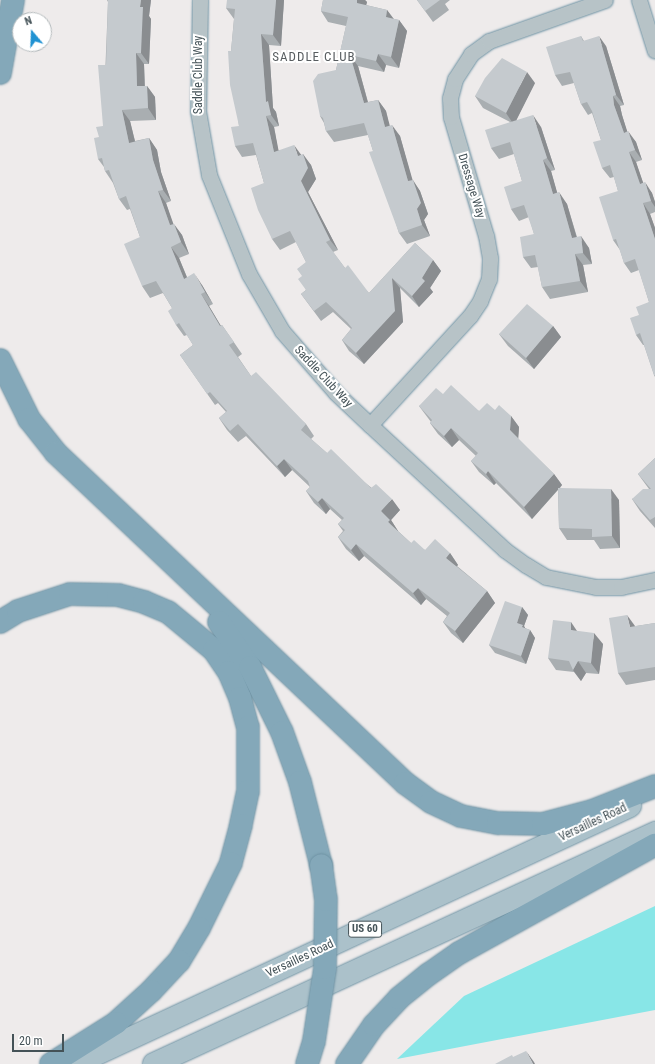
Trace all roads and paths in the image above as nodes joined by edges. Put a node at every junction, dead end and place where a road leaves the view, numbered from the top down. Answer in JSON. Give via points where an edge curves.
{"nodes":[{"id":1,"x":13,"y":0,"type":"edge"},
{"id":2,"x":200,"y":0,"type":"edge"},
{"id":3,"x":605,"y":0,"type":"edge"},
{"id":4,"x":639,"y":0,"type":"edge"},
{"id":5,"x":655,"y":51,"type":"edge"},
{"id":6,"x":0,"y":72,"type":"edge"},
{"id":7,"x":0,"y":360,"type":"edge"},
{"id":8,"x":370,"y":425,"type":"junction"},
{"id":9,"x":182,"y":573,"type":"junction"},
{"id":10,"x":655,"y":580,"type":"edge"},
{"id":11,"x":0,"y":622,"type":"edge"},
{"id":12,"x":655,"y":786,"type":"edge"},
{"id":13,"x":655,"y":794,"type":"edge"},
{"id":14,"x":655,"y":833,"type":"edge"},
{"id":15,"x":655,"y":845,"type":"edge"},
{"id":16,"x":51,"y":1064,"type":"edge"},
{"id":17,"x":75,"y":1064,"type":"edge"},
{"id":18,"x":154,"y":1064,"type":"edge"},
{"id":19,"x":307,"y":1064,"type":"edge"},
{"id":20,"x":347,"y":1064,"type":"edge"}],
"edges":[{"from":1,"to":6,"type":"highway"},
{"from":2,"to":8,"type":"street","name":"Saddle Club Way","via":[[198,111],[209,175],[249,274],[282,331],[336,392]]},
{"from":3,"to":8,"type":"street","name":"Dressage Way","via":[[489,42],[471,54],[455,79],[450,98],[451,117],[486,236],[490,258],[489,279],[480,302],[470,316]]},
{"from":4,"to":5,"type":"street"},
{"from":7,"to":9,"type":"highway","via":[[30,419],[56,453]]},
{"from":8,"to":10,"type":"street","name":"Saddle Club Way","via":[[505,550],[546,576],[596,586],[621,587]]},
{"from":9,"to":12,"type":"highway","via":[[404,783],[431,802],[461,816],[498,823],[543,824],[592,811]]},
{"from":9,"to":19,"type":"highway","bridge":true,"via":[[230,636],[267,698],[300,782],[321,864],[326,900],[325,968],[314,1041]]},
{"from":11,"to":16,"type":"highway","via":[[18,611],[70,594],[118,595],[168,612],[214,650],[238,692],[248,726],[248,791],[241,825],[231,863],[199,928],[178,961],[151,991],[116,1023]]},
{"from":13,"to":17,"type":"main road","name":"Versailles Road","number":"US 60"},
{"from":14,"to":18,"type":"main road"},
{"from":15,"to":20,"type":"highway","via":[[459,953],[428,974],[384,1014]]}]}
